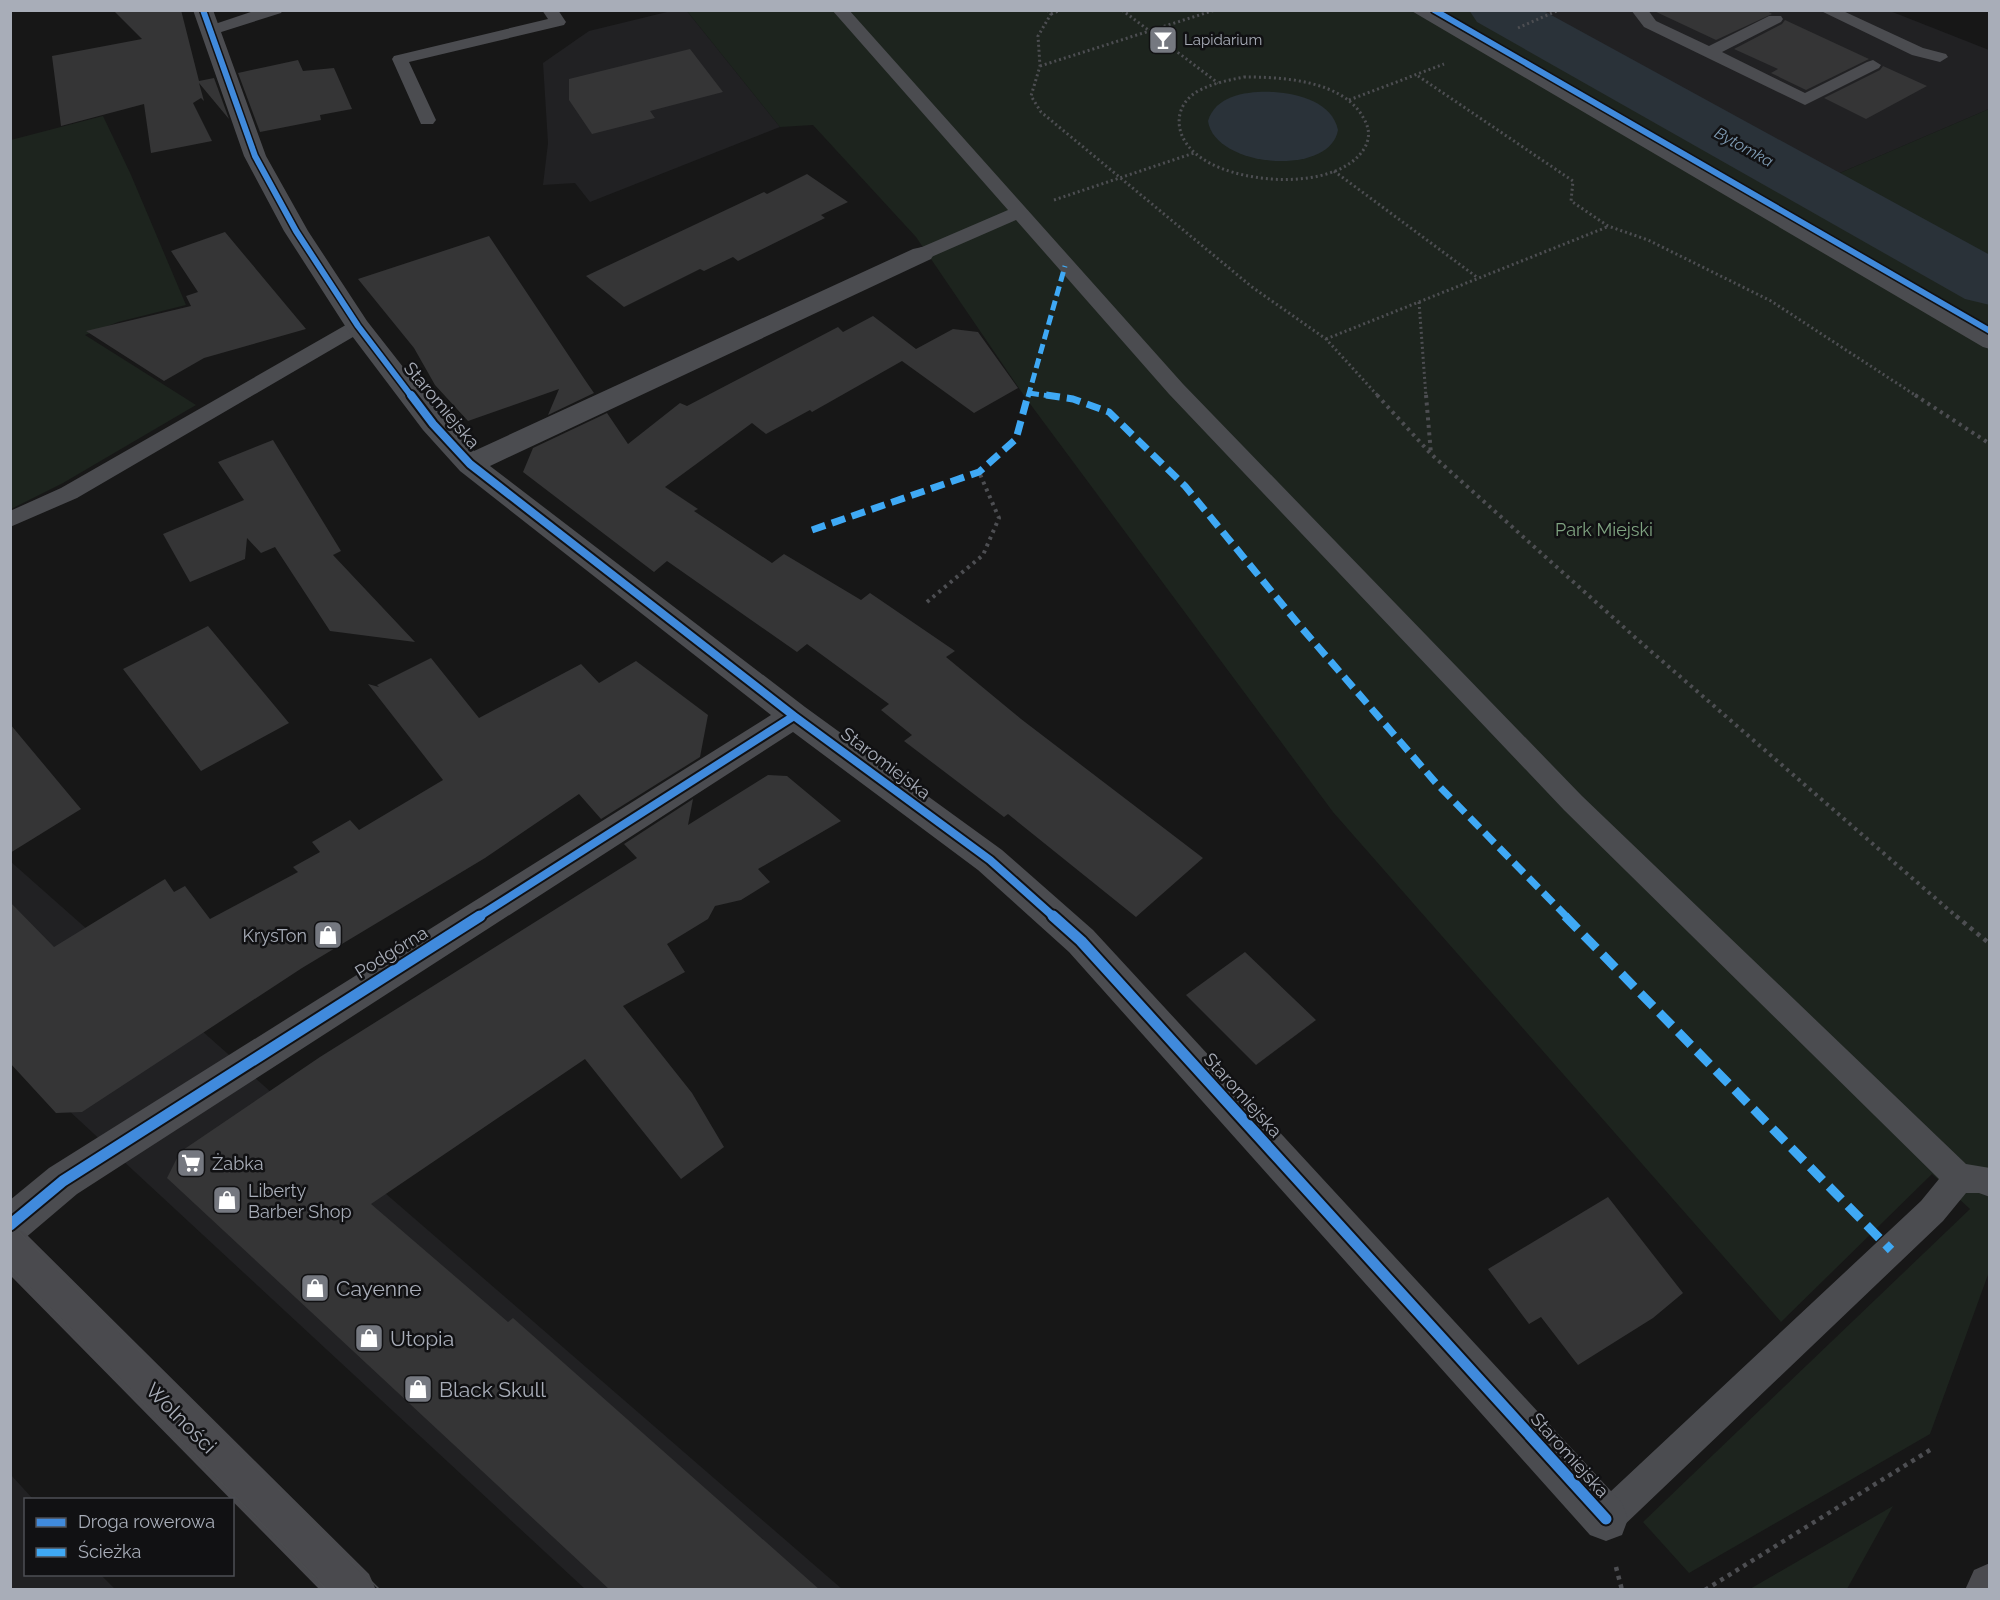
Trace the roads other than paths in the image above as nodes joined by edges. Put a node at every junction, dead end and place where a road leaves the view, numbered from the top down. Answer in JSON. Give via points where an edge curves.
{"nodes":[{"id":1,"x":275,"y":10,"type":"edge"},
{"id":2,"x":550,"y":10,"type":"edge"},
{"id":3,"x":840,"y":10,"type":"edge"},
{"id":4,"x":1418,"y":10,"type":"edge"},
{"id":5,"x":1639,"y":10,"type":"edge"},
{"id":6,"x":1827,"y":10,"type":"edge"},
{"id":7,"x":1775,"y":19,"type":"dead end"},
{"id":8,"x":206,"y":21,"type":"edge"},
{"id":9,"x":1708,"y":52,"type":"junction"},
{"id":10,"x":1940,"y":57,"type":"dead end"},
{"id":11,"x":1873,"y":65,"type":"dead end"},
{"id":12,"x":427,"y":120,"type":"dead end"},
{"id":13,"x":1017,"y":213,"type":"junction"},
{"id":14,"x":922,"y":254,"type":"joint"},
{"id":15,"x":358,"y":326,"type":"junction"},
{"id":16,"x":1989,"y":343,"type":"edge"},
{"id":17,"x":470,"y":464,"type":"junction"},
{"id":18,"x":10,"y":520,"type":"edge"},
{"id":19,"x":794,"y":716,"type":"junction"},
{"id":20,"x":1974,"y":1180,"type":"edge"},
{"id":21,"x":10,"y":1225,"type":"edge"},
{"id":22,"x":10,"y":1246,"type":"edge"},
{"id":23,"x":1606,"y":1519,"type":"joint"},
{"id":24,"x":352,"y":1590,"type":"edge"}],
"edges":[{"from":1,"to":8,"type":"lane"},
{"from":2,"to":12,"type":"lane","via":[[558,22],[400,59]]},
{"from":3,"to":13,"type":"lane"},
{"from":4,"to":16,"type":"lane"},
{"from":5,"to":9,"type":"lane","via":[[1650,24]]},
{"from":6,"to":10,"type":"lane","via":[[1918,52]]},
{"from":7,"to":9,"type":"lane"},
{"from":8,"to":15,"type":"street","name":"Staromiejska","via":[[255,156],[296,231]]},
{"from":9,"to":11,"type":"lane","via":[[1805,100]]},
{"from":13,"to":14,"type":"lane"},
{"from":13,"to":20,"type":"lane","via":[[1176,389],[1573,803]]},
{"from":14,"to":17,"type":"street","name":"Staromiejska"},
{"from":15,"to":17,"type":"street","name":"Staromiejska","via":[[433,424]]},
{"from":15,"to":18,"type":"lane","via":[[69,493]]},
{"from":17,"to":19,"type":"street","name":"Staromiejska"},
{"from":19,"to":21,"type":"street","name":"Podgórna","via":[[63,1181]]},
{"from":19,"to":23,"type":"street","name":"Staromiejska","via":[[990,860],[1081,941]]},
{"from":20,"to":23,"type":"lane","via":[[1932,1211]]},
{"from":22,"to":24,"type":"main road","name":"Wolności"}]}
